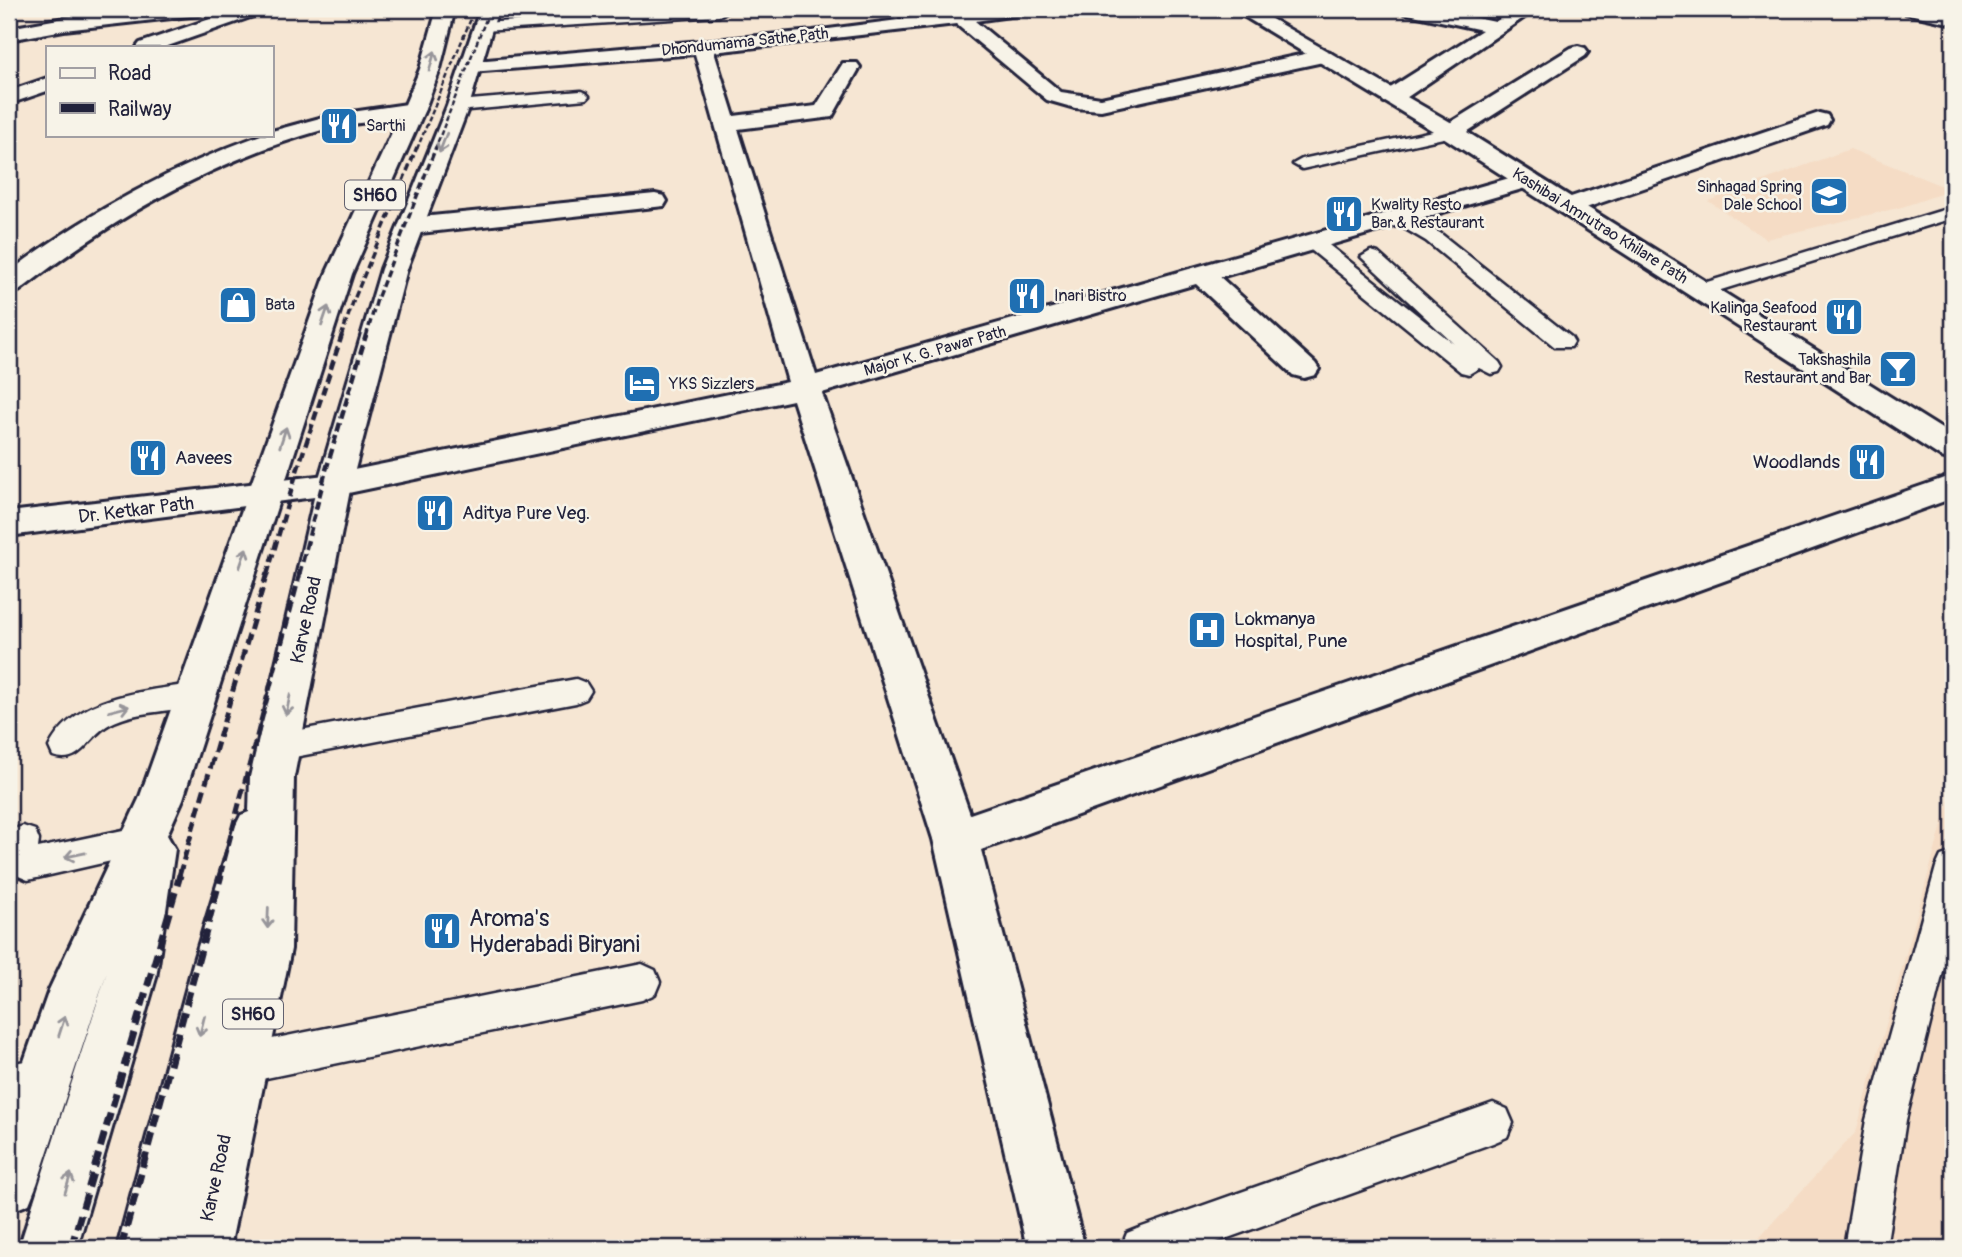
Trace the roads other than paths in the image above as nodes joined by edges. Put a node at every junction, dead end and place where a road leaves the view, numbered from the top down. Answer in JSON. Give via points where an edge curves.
{"nodes":[{"id":1,"x":199,"y":9,"type":"edge"},
{"id":2,"x":256,"y":9,"type":"edge"},
{"id":3,"x":446,"y":9,"type":"edge"},
{"id":4,"x":1017,"y":9,"type":"edge"},
{"id":5,"x":1241,"y":9,"type":"edge"},
{"id":6,"x":1410,"y":9,"type":"edge"},
{"id":7,"x":1911,"y":9,"type":"edge"},
{"id":8,"x":719,"y":12,"type":"dead end"},
{"id":9,"x":1523,"y":12,"type":"dead end"},
{"id":10,"x":486,"y":18,"type":"edge"},
{"id":11,"x":783,"y":18,"type":"dead end"},
{"id":12,"x":1953,"y":18,"type":"edge"},
{"id":13,"x":961,"y":19,"type":"junction"},
{"id":14,"x":1499,"y":28,"type":"junction"},
{"id":15,"x":9,"y":34,"type":"edge"},
{"id":16,"x":793,"y":38,"type":"junction"},
{"id":17,"x":151,"y":46,"type":"edge"},
{"id":18,"x":703,"y":48,"type":"junction"},
{"id":19,"x":1578,"y":52,"type":"dead end"},
{"id":20,"x":1323,"y":56,"type":"junction"},
{"id":21,"x":471,"y":66,"type":"junction"},
{"id":22,"x":850,"y":67,"type":"dead end"},
{"id":23,"x":46,"y":83,"type":"edge"},
{"id":24,"x":581,"y":96,"type":"dead end"},
{"id":25,"x":1392,"y":97,"type":"junction"},
{"id":26,"x":9,"y":98,"type":"edge"},
{"id":27,"x":458,"y":106,"type":"junction"},
{"id":28,"x":414,"y":109,"type":"junction"},
{"id":29,"x":1819,"y":120,"type":"dead end"},
{"id":30,"x":726,"y":124,"type":"junction"},
{"id":31,"x":1451,"y":132,"type":"junction"},
{"id":32,"x":1302,"y":164,"type":"dead end"},
{"id":33,"x":1528,"y":180,"type":"junction"},
{"id":34,"x":655,"y":201,"type":"dead end"},
{"id":35,"x":1568,"y":206,"type":"junction"},
{"id":36,"x":1953,"y":212,"type":"edge"},
{"id":37,"x":1398,"y":217,"type":"junction"},
{"id":38,"x":411,"y":226,"type":"junction"},
{"id":39,"x":1313,"y":242,"type":"junction"},
{"id":40,"x":1371,"y":257,"type":"dead end"},
{"id":41,"x":1201,"y":274,"type":"junction"},
{"id":42,"x":1394,"y":279,"type":"junction"},
{"id":43,"x":1366,"y":284,"type":"junction"},
{"id":44,"x":9,"y":285,"type":"edge"},
{"id":45,"x":1701,"y":290,"type":"junction"},
{"id":46,"x":1457,"y":336,"type":"junction"},
{"id":47,"x":1435,"y":340,"type":"junction"},
{"id":48,"x":1563,"y":342,"type":"dead end"},
{"id":49,"x":1491,"y":367,"type":"dead end"},
{"id":50,"x":1469,"y":368,"type":"dead end"},
{"id":51,"x":1304,"y":369,"type":"dead end"},
{"id":52,"x":805,"y":388,"type":"junction"},
{"id":53,"x":1953,"y":450,"type":"edge"},
{"id":54,"x":334,"y":485,"type":"junction"},
{"id":55,"x":1953,"y":486,"type":"edge"},
{"id":56,"x":264,"y":495,"type":"junction"},
{"id":57,"x":14,"y":529,"type":"edge"},
{"id":58,"x":576,"y":691,"type":"dead end"},
{"id":59,"x":196,"y":695,"type":"junction"},
{"id":60,"x":64,"y":747,"type":"dead end"},
{"id":61,"x":276,"y":762,"type":"junction"},
{"id":62,"x":151,"y":819,"type":"junction"},
{"id":63,"x":956,"y":839,"type":"junction"},
{"id":64,"x":23,"y":840,"type":"dead end"},
{"id":65,"x":1953,"y":867,"type":"edge"},
{"id":66,"x":642,"y":982,"type":"dead end"},
{"id":67,"x":242,"y":1064,"type":"junction"},
{"id":68,"x":27,"y":1080,"type":"edge"},
{"id":69,"x":1493,"y":1123,"type":"dead end"},
{"id":70,"x":9,"y":1184,"type":"edge"},
{"id":71,"x":48,"y":1248,"type":"edge"},
{"id":72,"x":146,"y":1248,"type":"edge"},
{"id":73,"x":201,"y":1248,"type":"edge"},
{"id":74,"x":1056,"y":1248,"type":"edge"},
{"id":75,"x":1142,"y":1248,"type":"edge"},
{"id":76,"x":1865,"y":1248,"type":"edge"}],
"edges":[{"from":1,"to":15,"type":"street"},
{"from":2,"to":17,"type":"street"},
{"from":28,"to":3,"type":"street","number":"SH60","one_way":true},
{"from":4,"to":13,"type":"street","name":"Dhondumama Sathe Path"},
{"from":5,"to":20,"type":"street","name":"Kashibai Amrutrao Khilare Path"},
{"from":6,"to":14,"type":"street"},
{"from":7,"to":12,"type":"street"},
{"from":8,"to":10,"type":"lane"},
{"from":9,"to":14,"type":"street"},
{"from":10,"to":21,"type":"street","name":"Karve Road","number":"SH60"},
{"from":11,"to":16,"type":"street"},
{"from":13,"to":16,"type":"street","name":"Dhondumama Sathe Path"},
{"from":13,"to":20,"type":"street","via":[[1054,96],[1088,104]]},
{"from":14,"to":25,"type":"street"},
{"from":16,"to":18,"type":"street","name":"Dhondumama Sathe Path"},
{"from":18,"to":21,"type":"street","name":"Dhondumama Sathe Path"},
{"from":18,"to":30,"type":"street"},
{"from":19,"to":31,"type":"street"},
{"from":20,"to":25,"type":"street","name":"Kashibai Amrutrao Khilare Path"},
{"from":21,"to":27,"type":"street","name":"Karve Road","number":"SH60"},
{"from":22,"to":30,"type":"street","via":[[824,112]]},
{"from":23,"to":26,"type":"street"},
{"from":24,"to":27,"type":"lane"},
{"from":25,"to":31,"type":"street","name":"Kashibai Amrutrao Khilare Path"},
{"from":27,"to":38,"type":"street","name":"Karve Road","number":"SH60","one_way":true},
{"from":28,"to":44,"type":"street","via":[[320,124],[244,149],[145,194]]},
{"from":56,"to":28,"type":"street","number":"SH60","one_way":true,"via":[[339,274]]},
{"from":29,"to":35,"type":"street"},
{"from":30,"to":52,"type":"street"},
{"from":31,"to":32,"type":"lane"},
{"from":31,"to":33,"type":"street","name":"Kashibai Amrutrao Khilare Path"},
{"from":33,"to":35,"type":"street","name":"Kashibai Amrutrao Khilare Path"},
{"from":33,"to":37,"type":"street","name":"Major K. G. Pawar Path"},
{"from":34,"to":38,"type":"street"},
{"from":35,"to":45,"type":"street","name":"Kashibai Amrutrao Khilare Path"},
{"from":36,"to":45,"type":"lane"},
{"from":37,"to":39,"type":"street","name":"Major K. G. Pawar Path"},
{"from":37,"to":48,"type":"lane","via":[[1433,237]]},
{"from":38,"to":54,"type":"street","name":"Karve Road","number":"SH60","via":[[394,269]]},
{"from":39,"to":41,"type":"street","name":"Major K. G. Pawar Path"},
{"from":39,"to":43,"type":"lane"},
{"from":40,"to":42,"type":"lane"},
{"from":41,"to":51,"type":"street"},
{"from":41,"to":52,"type":"street","name":"Major K. G. Pawar Path"},
{"from":42,"to":43,"type":"lane"},
{"from":42,"to":46,"type":"lane"},
{"from":43,"to":47,"type":"lane"},
{"from":45,"to":53,"type":"street","name":"Kashibai Amrutrao Khilare Path"},
{"from":46,"to":47,"type":"lane"},
{"from":46,"to":49,"type":"lane"},
{"from":47,"to":50,"type":"lane"},
{"from":52,"to":54,"type":"street","name":"Major K. G. Pawar Path"},
{"from":52,"to":63,"type":"street"},
{"from":54,"to":56,"type":"street","name":"Dr. Ketkar Path"},
{"from":54,"to":61,"type":"street","name":"Karve Road","number":"SH60","one_way":true},
{"from":55,"to":63,"type":"street"},
{"from":56,"to":57,"type":"street","name":"Dr. Ketkar Path"},
{"from":59,"to":56,"type":"street","number":"SH60","one_way":true},
{"from":58,"to":61,"type":"lane"},
{"from":60,"to":59,"type":"lane","one_way":true,"via":[[99,715]]},
{"from":59,"to":62,"type":"street","number":"SH60"},
{"from":61,"to":67,"type":"street","name":"Karve Road","number":"SH60","one_way":true,"via":[[267,949]]},
{"from":61,"to":72,"type":"street","one_way":true,"via":[[219,960]]},
{"from":62,"to":64,"type":"lane","one_way":true,"via":[[28,865],[18,860]]},
{"from":68,"to":62,"type":"street","number":"SH60","one_way":true,"via":[[74,990]]},
{"from":71,"to":62,"type":"street","one_way":true,"via":[[131,978]]},
{"from":63,"to":74,"type":"street"},
{"from":65,"to":76,"type":"lane","via":[[1886,1120]]},
{"from":66,"to":67,"type":"lane"},
{"from":67,"to":73,"type":"street","name":"Karve Road","number":"SH60"},
{"from":68,"to":70,"type":"street","number":"SH60"},
{"from":69,"to":75,"type":"lane"}]}
